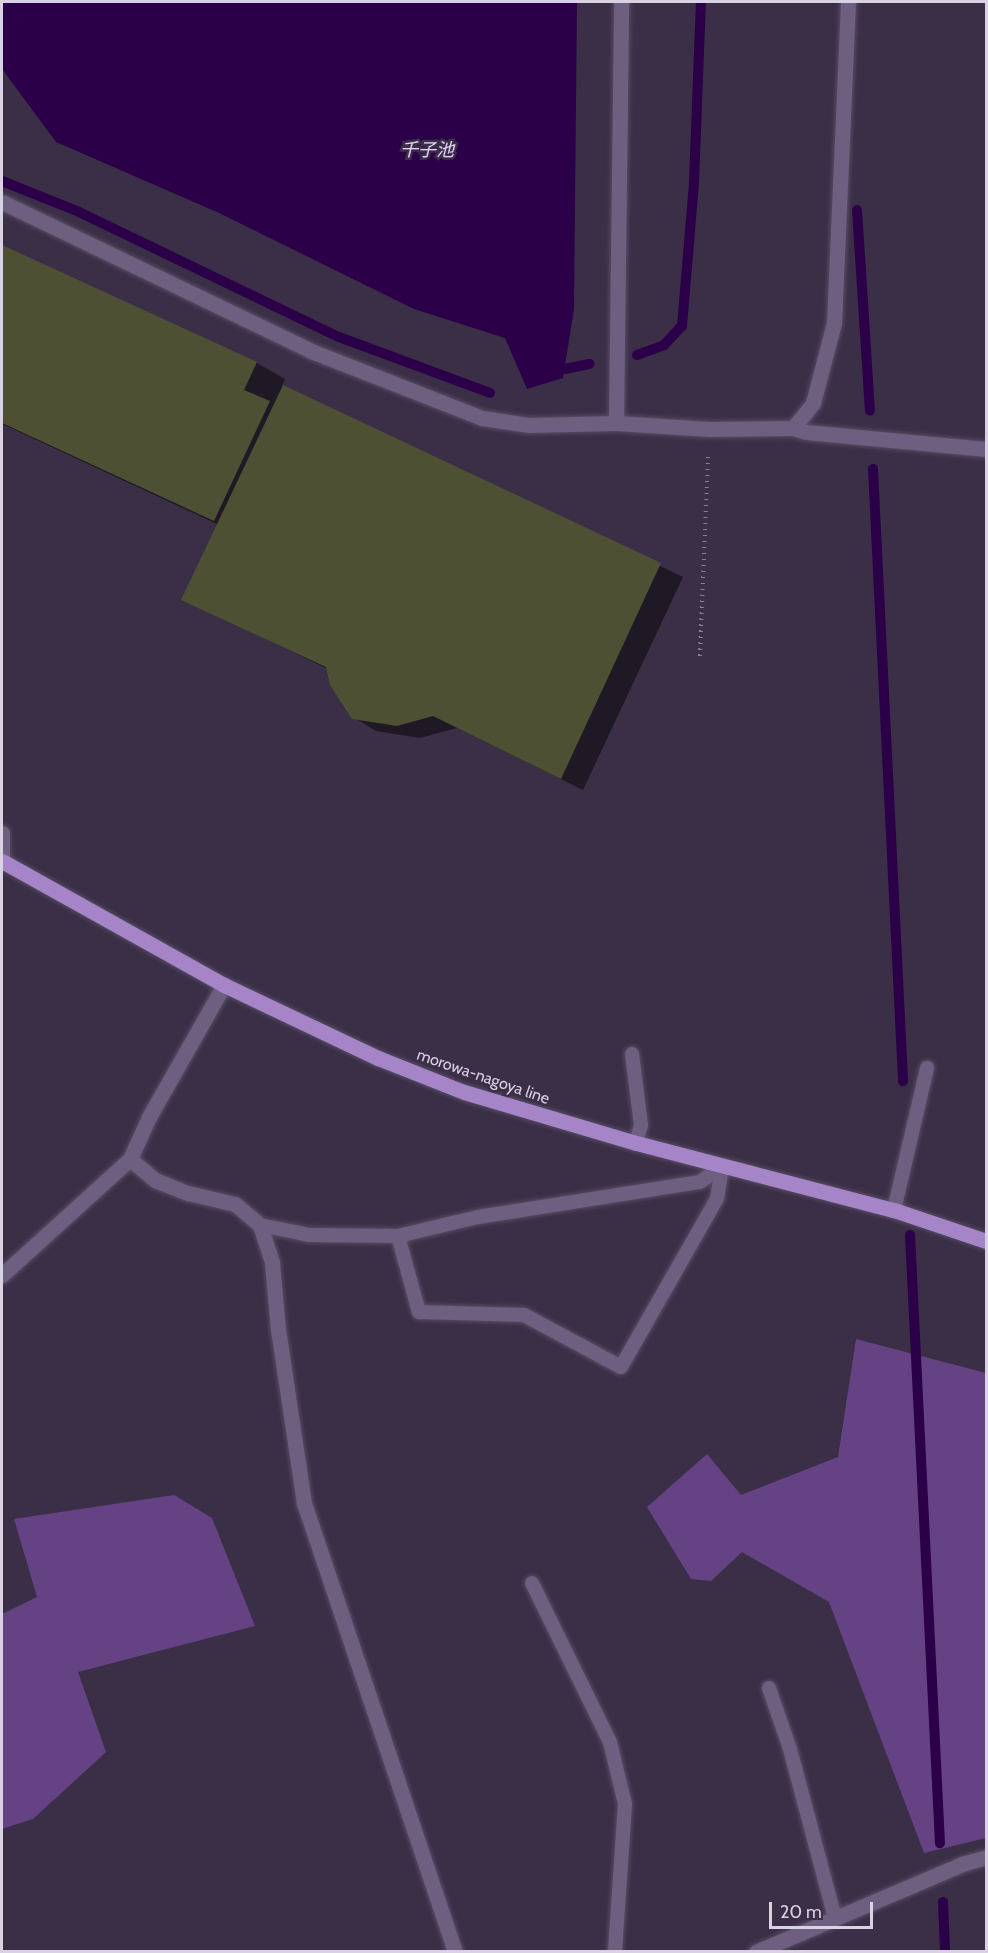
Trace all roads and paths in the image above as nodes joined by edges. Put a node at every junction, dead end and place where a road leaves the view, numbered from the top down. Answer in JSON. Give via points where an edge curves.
{"nodes":[{"id":1,"x":621,"y":2,"type":"edge"},
{"id":2,"x":848,"y":2,"type":"edge"},
{"id":3,"x":2,"y":202,"type":"edge"},
{"id":4,"x":616,"y":423,"type":"junction"},
{"id":5,"x":793,"y":428,"type":"junction"},
{"id":6,"x":709,"y":429,"type":"junction"},
{"id":7,"x":987,"y":449,"type":"edge"},
{"id":8,"x":700,"y":656,"type":"dead end"},
{"id":9,"x":2,"y":833,"type":"edge"},
{"id":10,"x":2,"y":861,"type":"edge"},
{"id":11,"x":224,"y":985,"type":"junction"},
{"id":12,"x":632,"y":1054,"type":"dead end"},
{"id":13,"x":927,"y":1068,"type":"dead end"},
{"id":14,"x":636,"y":1143,"type":"junction"},
{"id":15,"x":130,"y":1159,"type":"junction"},
{"id":16,"x":722,"y":1166,"type":"junction"},
{"id":17,"x":894,"y":1210,"type":"junction"},
{"id":18,"x":260,"y":1226,"type":"junction"},
{"id":19,"x":398,"y":1236,"type":"junction"},
{"id":20,"x":987,"y":1241,"type":"edge"},
{"id":21,"x":2,"y":1275,"type":"edge"},
{"id":22,"x":532,"y":1582,"type":"dead end"},
{"id":23,"x":769,"y":1688,"type":"dead end"},
{"id":24,"x":987,"y":1857,"type":"edge"},
{"id":25,"x":835,"y":1918,"type":"junction"},
{"id":26,"x":455,"y":1952,"type":"edge"},
{"id":27,"x":615,"y":1952,"type":"edge"},
{"id":28,"x":756,"y":1952,"type":"edge"}],
"edges":[{"from":1,"to":4,"type":"street"},
{"from":2,"to":5,"type":"street","via":[[834,323],[813,403]]},
{"from":3,"to":4,"type":"street","via":[[311,351],[434,402],[482,418],[529,425]]},
{"from":4,"to":6,"type":"street"},
{"from":5,"to":6,"type":"street"},
{"from":5,"to":7,"type":"street"},
{"from":6,"to":8,"type":"path"},
{"from":9,"to":10,"type":"street"},
{"from":10,"to":11,"type":"main road","name":"morowa-nagoya line"},
{"from":11,"to":14,"type":"main road","name":"morowa-nagoya line","via":[[378,1058],[464,1092]]},
{"from":11,"to":15,"type":"street","via":[[149,1117]]},
{"from":12,"to":14,"type":"lane","via":[[641,1125]]},
{"from":13,"to":17,"type":"lane"},
{"from":14,"to":16,"type":"main road","name":"morowa-nagoya line"},
{"from":15,"to":18,"type":"street","via":[[155,1180],[235,1204]]},
{"from":15,"to":21,"type":"street"},
{"from":16,"to":17,"type":"main road","name":"morowa-nagoya line"},
{"from":16,"to":19,"type":"lane","via":[[700,1182],[478,1217]]},
{"from":16,"to":19,"type":"lane","via":[[717,1199],[621,1366],[524,1315],[419,1312]]},
{"from":17,"to":20,"type":"main road","name":"morowa-nagoya line"},
{"from":18,"to":19,"type":"lane","via":[[309,1235]]},
{"from":18,"to":26,"type":"street","via":[[272,1263],[304,1503]]},
{"from":22,"to":27,"type":"lane","via":[[610,1742],[626,1804]]},
{"from":23,"to":25,"type":"lane","via":[[790,1749]]},
{"from":24,"to":25,"type":"street"},
{"from":25,"to":28,"type":"street"}]}
